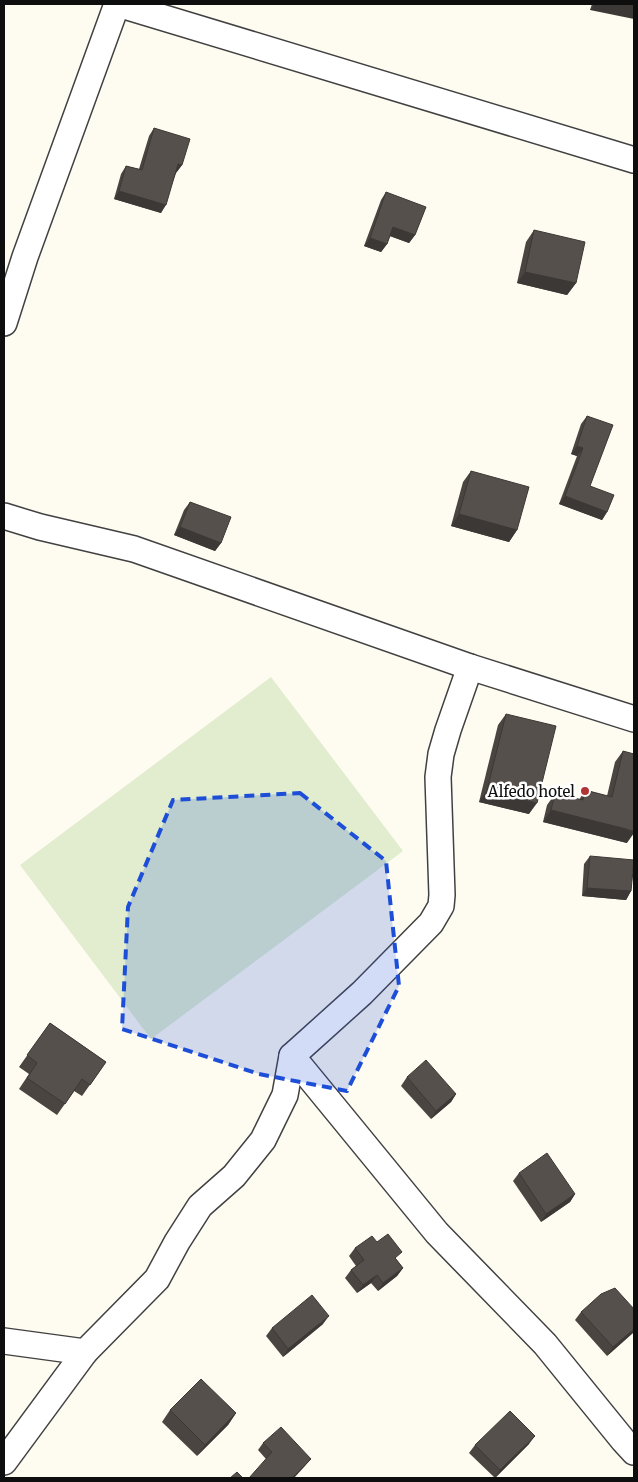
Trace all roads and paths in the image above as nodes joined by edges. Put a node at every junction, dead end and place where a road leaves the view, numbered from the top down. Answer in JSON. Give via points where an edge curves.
{"nodes":[{"id":1,"x":118,"y":4,"type":"edge"},
{"id":2,"x":634,"y":160,"type":"edge"},
{"id":3,"x":4,"y":323,"type":"edge"},
{"id":4,"x":4,"y":516,"type":"edge"},
{"id":5,"x":470,"y":667,"type":"junction"},
{"id":6,"x":634,"y":719,"type":"edge"},
{"id":7,"x":292,"y":1056,"type":"junction"},
{"id":8,"x":4,"y":1341,"type":"edge"},
{"id":9,"x":85,"y":1352,"type":"junction"},
{"id":10,"x":634,"y":1452,"type":"edge"},
{"id":11,"x":4,"y":1462,"type":"edge"}],
"edges":[{"from":1,"to":2,"type":"street"},
{"from":1,"to":3,"type":"street"},
{"from":4,"to":5,"type":"street","via":[[134,549]]},
{"from":5,"to":6,"type":"street"},
{"from":5,"to":7,"type":"street","via":[[448,730],[438,777],[441,906],[431,923],[362,993]]},
{"from":7,"to":9,"type":"street","via":[[285,1095],[263,1140],[234,1176],[200,1206],[157,1280]]},
{"from":7,"to":10,"type":"street","via":[[437,1233],[545,1344]]},
{"from":8,"to":9,"type":"street"},
{"from":9,"to":11,"type":"street"}]}
